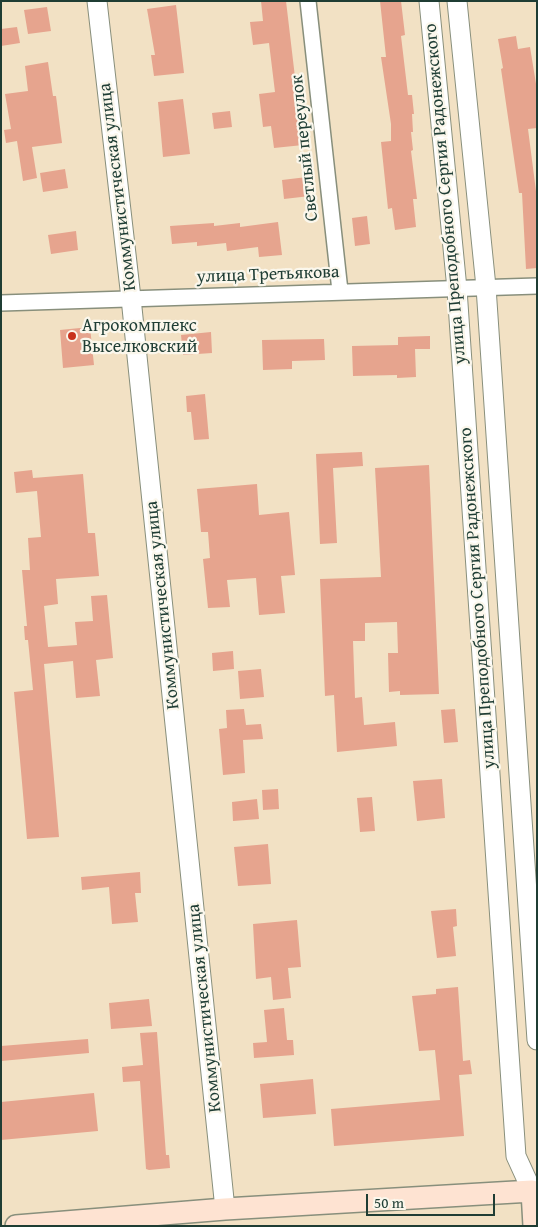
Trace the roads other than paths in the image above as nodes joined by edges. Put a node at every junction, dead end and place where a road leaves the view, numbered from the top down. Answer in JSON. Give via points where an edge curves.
{"nodes":[{"id":1,"x":97,"y":1,"type":"edge"},
{"id":2,"x":308,"y":1,"type":"edge"},
{"id":3,"x":429,"y":1,"type":"edge"},
{"id":4,"x":457,"y":1,"type":"edge"},
{"id":5,"x":537,"y":286,"type":"edge"},
{"id":6,"x":486,"y":287,"type":"junction"},
{"id":7,"x":457,"y":289,"type":"junction"},
{"id":8,"x":340,"y":291,"type":"junction"},
{"id":9,"x":131,"y":298,"type":"junction"},
{"id":10,"x":1,"y":303,"type":"edge"},
{"id":11,"x":537,"y":1040,"type":"edge"},
{"id":12,"x":535,"y":1185,"type":"edge"},
{"id":13,"x":226,"y":1209,"type":"junction"},
{"id":14,"x":16,"y":1226,"type":"edge"},
{"id":15,"x":534,"y":1226,"type":"edge"}],
"edges":[{"from":1,"to":9,"type":"street","name":"Коммунистическая улица"},
{"from":2,"to":8,"type":"street","name":"Светлый переулок"},
{"from":3,"to":7,"type":"street","name":"улица Преподобного Сергия Радонежского"},
{"from":4,"to":6,"type":"street","name":"улица Преподобного Сергия Радонежского"},
{"from":5,"to":6,"type":"street","name":"улица Третьякова"},
{"from":6,"to":7,"type":"street","name":"улица Третьякова"},
{"from":6,"to":11,"type":"street","name":"улица Преподобного Сергия Радонежского"},
{"from":7,"to":8,"type":"street","name":"улица Третьякова"},
{"from":7,"to":12,"type":"street","name":"улица Преподобного Сергия Радонежского","via":[[516,1156]]},
{"from":8,"to":9,"type":"street","name":"улица Третьякова"},
{"from":9,"to":10,"type":"street","name":"улица Третьякова"},
{"from":9,"to":13,"type":"street","name":"Коммунистическая улица"},
{"from":12,"to":13,"type":"main road"},
{"from":12,"to":15,"type":"main road","name":"улица Преподобного Сергия Радонежского"},
{"from":13,"to":14,"type":"main road"}]}
